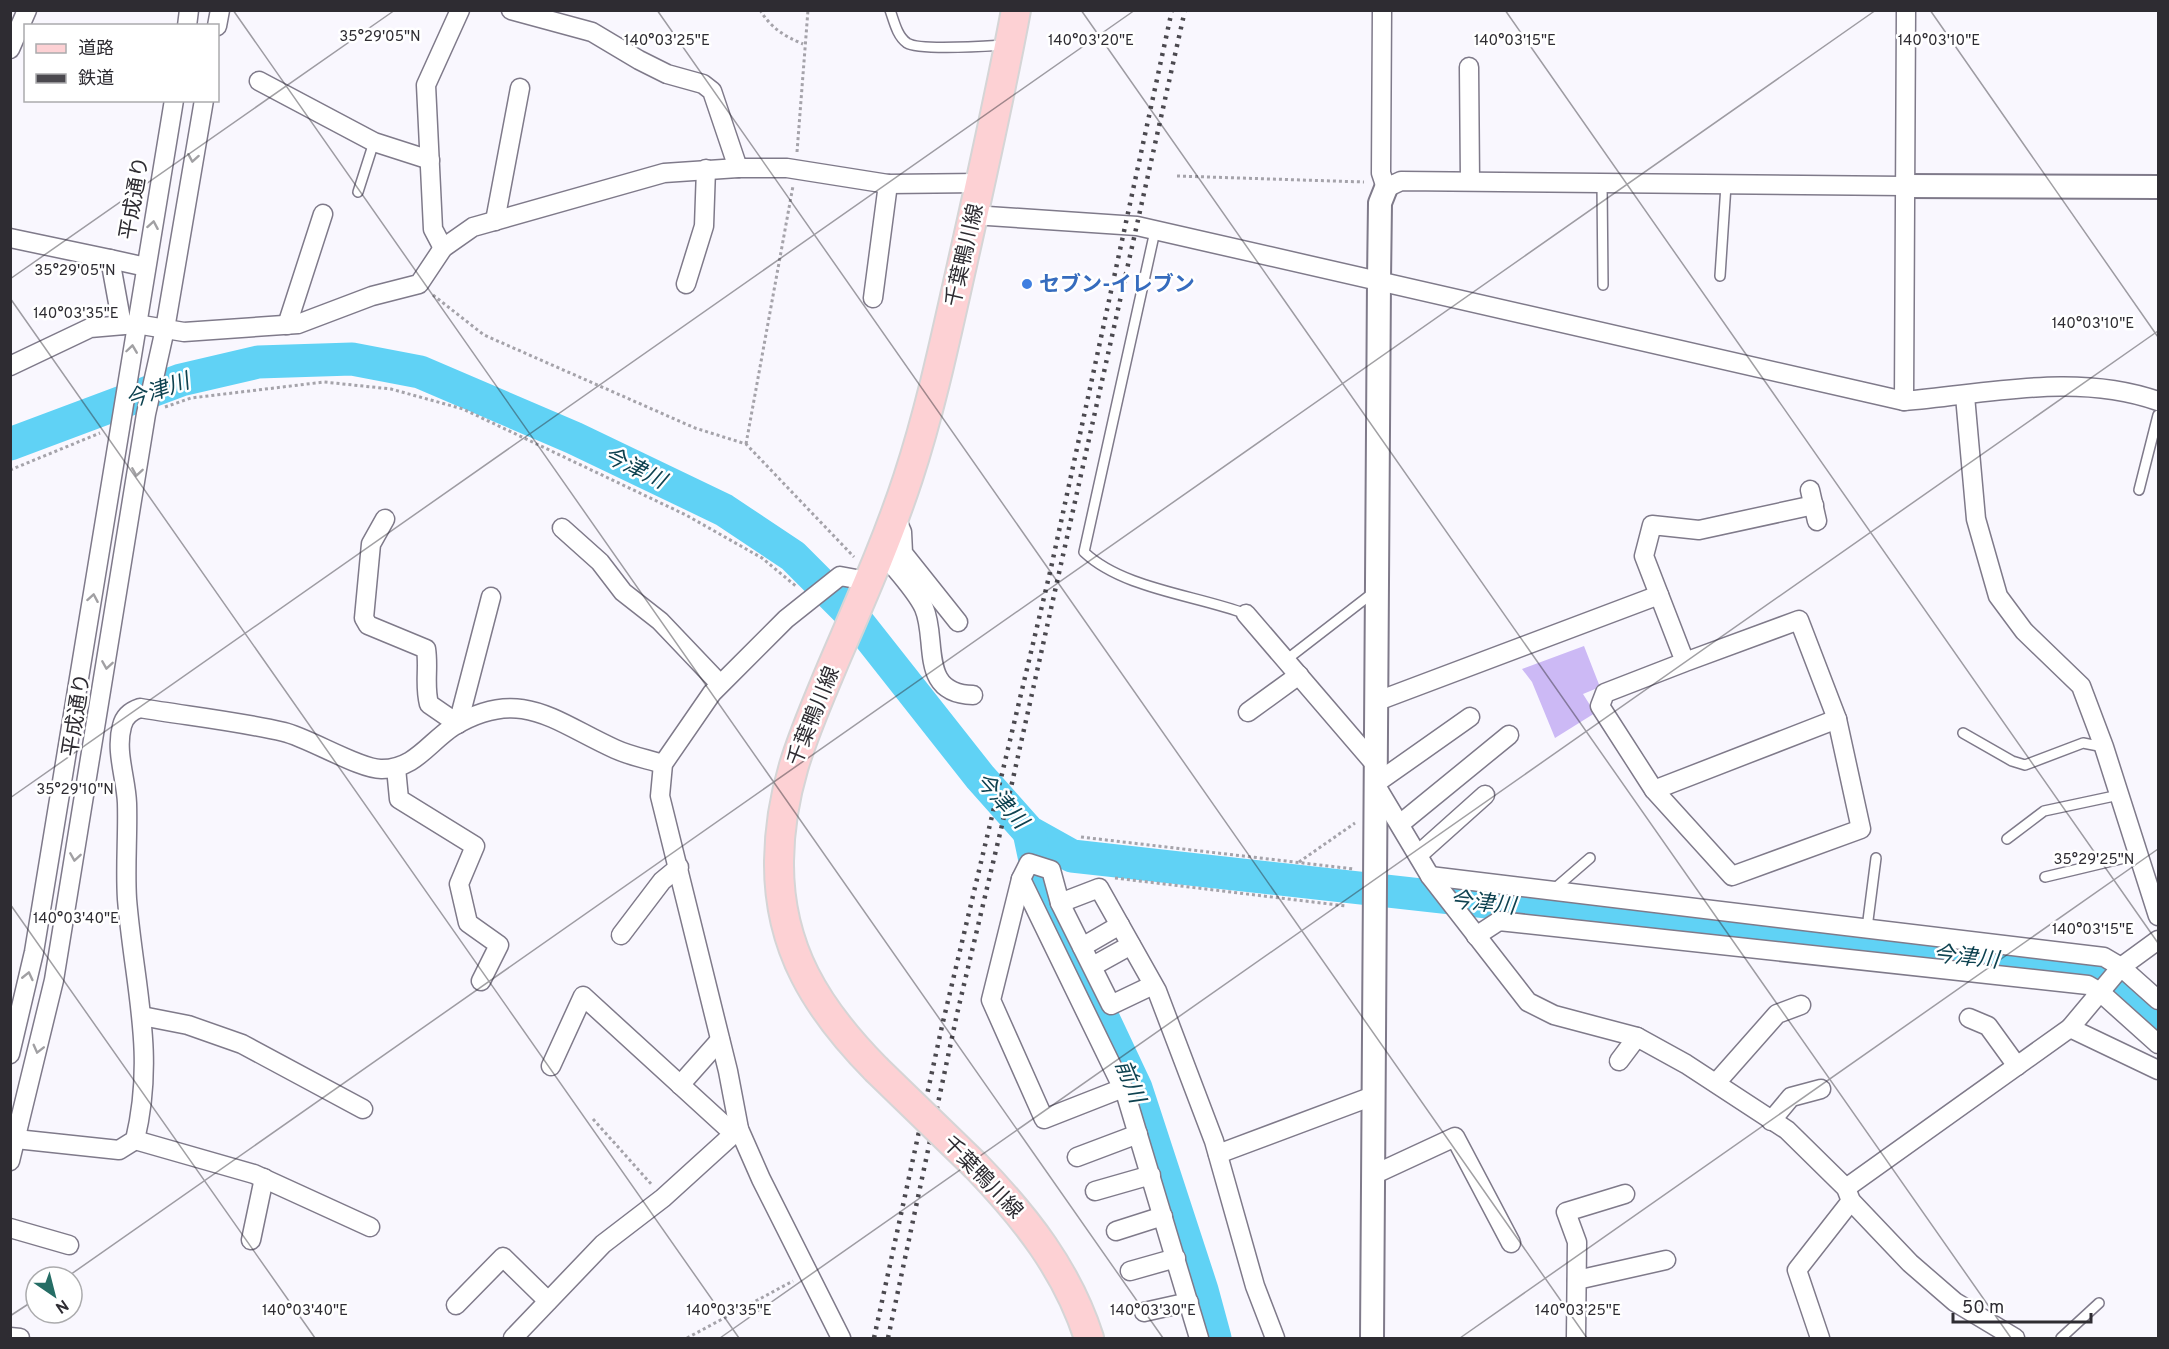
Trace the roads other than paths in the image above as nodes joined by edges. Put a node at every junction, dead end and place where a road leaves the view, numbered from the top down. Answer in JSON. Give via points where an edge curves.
{"nodes":[{"id":1,"x":27,"y":10,"type":"edge"},
{"id":2,"x":460,"y":10,"type":"edge"},
{"id":3,"x":890,"y":10,"type":"edge"},
{"id":4,"x":1016,"y":10,"type":"edge"},
{"id":5,"x":1382,"y":10,"type":"edge"},
{"id":6,"x":1906,"y":10,"type":"edge"},
{"id":7,"x":515,"y":11,"type":"edge"},
{"id":8,"x":1010,"y":45,"type":"junction"},
{"id":9,"x":10,"y":49,"type":"edge"},
{"id":10,"x":1469,"y":67,"type":"dead end"},
{"id":11,"x":259,"y":81,"type":"dead end"},
{"id":12,"x":520,"y":88,"type":"dead end"},
{"id":13,"x":174,"y":102,"type":"edge"},
{"id":14,"x":204,"y":102,"type":"edge"},
{"id":15,"x":374,"y":142,"type":"junction"},
{"id":16,"x":430,"y":160,"type":"junction"},
{"id":17,"x":738,"y":168,"type":"junction"},
{"id":18,"x":706,"y":169,"type":"junction"},
{"id":19,"x":1470,"y":181,"type":"junction"},
{"id":20,"x":981,"y":183,"type":"junction"},
{"id":21,"x":1602,"y":183,"type":"junction"},
{"id":22,"x":888,"y":184,"type":"junction"},
{"id":23,"x":1726,"y":185,"type":"junction"},
{"id":24,"x":1904,"y":186,"type":"junction"},
{"id":25,"x":2158,"y":187,"type":"edge"},
{"id":26,"x":1386,"y":188,"type":"junction"},
{"id":27,"x":358,"y":192,"type":"dead end"},
{"id":28,"x":323,"y":214,"type":"dead end"},
{"id":29,"x":973,"y":215,"type":"junction"},
{"id":30,"x":495,"y":221,"type":"junction"},
{"id":31,"x":1155,"y":231,"type":"junction"},
{"id":32,"x":10,"y":238,"type":"edge"},
{"id":33,"x":443,"y":248,"type":"junction"},
{"id":34,"x":110,"y":259,"type":"junction"},
{"id":35,"x":146,"y":267,"type":"junction"},
{"id":36,"x":1720,"y":276,"type":"dead end"},
{"id":37,"x":1378,"y":280,"type":"junction"},
{"id":38,"x":686,"y":284,"type":"dead end"},
{"id":39,"x":1603,"y":285,"type":"dead end"},
{"id":40,"x":873,"y":298,"type":"dead end"},
{"id":41,"x":129,"y":325,"type":"junction"},
{"id":42,"x":286,"y":325,"type":"junction"},
{"id":43,"x":165,"y":329,"type":"junction"},
{"id":44,"x":10,"y":366,"type":"edge"},
{"id":45,"x":1965,"y":396,"type":"junction"},
{"id":46,"x":1904,"y":400,"type":"junction"},
{"id":47,"x":2158,"y":401,"type":"edge"},
{"id":48,"x":2158,"y":416,"type":"edge"},
{"id":49,"x":2139,"y":490,"type":"dead end"},
{"id":50,"x":1814,"y":506,"type":"dead end"},
{"id":51,"x":895,"y":516,"type":"junction"},
{"id":52,"x":385,"y":519,"type":"dead end"},
{"id":53,"x":562,"y":528,"type":"dead end"},
{"id":54,"x":882,"y":552,"type":"junction"},
{"id":55,"x":867,"y":581,"type":"junction"},
{"id":56,"x":1376,"y":591,"type":"junction"},
{"id":57,"x":1659,"y":595,"type":"junction"},
{"id":58,"x":491,"y":597,"type":"dead end"},
{"id":59,"x":1246,"y":614,"type":"joint"},
{"id":60,"x":958,"y":622,"type":"dead end"},
{"id":61,"x":1286,"y":660,"type":"junction"},
{"id":62,"x":1685,"y":662,"type":"junction"},
{"id":63,"x":1299,"y":675,"type":"junction"},
{"id":64,"x":720,"y":684,"type":"junction"},
{"id":65,"x":973,"y":694,"type":"dead end"},
{"id":66,"x":1375,"y":702,"type":"junction"},
{"id":67,"x":74,"y":711,"type":"junction"},
{"id":68,"x":1248,"y":712,"type":"dead end"},
{"id":69,"x":99,"y":715,"type":"junction"},
{"id":70,"x":1470,"y":717,"type":"dead end"},
{"id":71,"x":1837,"y":719,"type":"junction"},
{"id":72,"x":125,"y":720,"type":"junction"},
{"id":73,"x":458,"y":724,"type":"junction"},
{"id":74,"x":1963,"y":733,"type":"dead end"},
{"id":75,"x":1509,"y":735,"type":"dead end"},
{"id":76,"x":2104,"y":747,"type":"junction"},
{"id":77,"x":663,"y":764,"type":"junction"},
{"id":78,"x":396,"y":768,"type":"junction"},
{"id":79,"x":1374,"y":773,"type":"junction"},
{"id":80,"x":1654,"y":790,"type":"junction"},
{"id":81,"x":1485,"y":795,"type":"dead end"},
{"id":82,"x":2119,"y":795,"type":"junction"},
{"id":83,"x":1400,"y":824,"type":"junction"},
{"id":84,"x":2007,"y":839,"type":"dead end"},
{"id":85,"x":1419,"y":854,"type":"junction"},
{"id":86,"x":2137,"y":855,"type":"junction"},
{"id":87,"x":1590,"y":858,"type":"dead end"},
{"id":88,"x":1876,"y":858,"type":"dead end"},
{"id":89,"x":679,"y":867,"type":"junction"},
{"id":90,"x":1430,"y":876,"type":"junction"},
{"id":91,"x":2045,"y":877,"type":"dead end"},
{"id":92,"x":1021,"y":879,"type":"junction"},
{"id":93,"x":1553,"y":890,"type":"junction"},
{"id":94,"x":1060,"y":903,"type":"junction"},
{"id":95,"x":2158,"y":916,"type":"edge"},
{"id":96,"x":1120,"y":925,"type":"junction"},
{"id":97,"x":1867,"y":928,"type":"junction"},
{"id":98,"x":621,"y":935,"type":"dead end"},
{"id":99,"x":1476,"y":936,"type":"junction"},
{"id":100,"x":2158,"y":940,"type":"edge"},
{"id":101,"x":1131,"y":945,"type":"junction"},
{"id":102,"x":1082,"y":947,"type":"junction"},
{"id":103,"x":1093,"y":966,"type":"junction"},
{"id":104,"x":2121,"y":967,"type":"junction"},
{"id":105,"x":481,"y":981,"type":"dead end"},
{"id":106,"x":1153,"y":985,"type":"junction"},
{"id":107,"x":2100,"y":992,"type":"junction"},
{"id":108,"x":2158,"y":1000,"type":"edge"},
{"id":109,"x":1801,"y":1005,"type":"dead end"},
{"id":110,"x":142,"y":1016,"type":"junction"},
{"id":111,"x":1969,"y":1018,"type":"dead end"},
{"id":112,"x":2070,"y":1029,"type":"junction"},
{"id":113,"x":1637,"y":1037,"type":"junction"},
{"id":114,"x":720,"y":1040,"type":"junction"},
{"id":115,"x":2158,"y":1044,"type":"edge"},
{"id":116,"x":10,"y":1054,"type":"edge"},
{"id":117,"x":1619,"y":1061,"type":"dead end"},
{"id":118,"x":551,"y":1066,"type":"dead end"},
{"id":119,"x":2017,"y":1066,"type":"junction"},
{"id":120,"x":2158,"y":1070,"type":"edge"},
{"id":121,"x":1716,"y":1083,"type":"junction"},
{"id":122,"x":680,"y":1085,"type":"junction"},
{"id":123,"x":1123,"y":1088,"type":"junction"},
{"id":124,"x":1821,"y":1089,"type":"dead end"},
{"id":125,"x":1373,"y":1096,"type":"junction"},
{"id":126,"x":363,"y":1109,"type":"dead end"},
{"id":127,"x":1772,"y":1120,"type":"junction"},
{"id":128,"x":737,"y":1132,"type":"junction"},
{"id":129,"x":1138,"y":1134,"type":"junction"},
{"id":130,"x":13,"y":1137,"type":"edge"},
{"id":131,"x":135,"y":1140,"type":"junction"},
{"id":132,"x":1218,"y":1154,"type":"junction"},
{"id":133,"x":1077,"y":1157,"type":"dead end"},
{"id":134,"x":10,"y":1161,"type":"edge"},
{"id":135,"x":1372,"y":1175,"type":"junction"},
{"id":136,"x":1151,"y":1176,"type":"junction"},
{"id":137,"x":264,"y":1178,"type":"junction"},
{"id":138,"x":1095,"y":1191,"type":"dead end"},
{"id":139,"x":1625,"y":1194,"type":"dead end"},
{"id":140,"x":1848,"y":1194,"type":"junction"},
{"id":141,"x":1163,"y":1216,"type":"junction"},
{"id":142,"x":370,"y":1227,"type":"dead end"},
{"id":143,"x":10,"y":1228,"type":"edge"},
{"id":144,"x":1116,"y":1231,"type":"dead end"},
{"id":145,"x":251,"y":1240,"type":"dead end"},
{"id":146,"x":1511,"y":1243,"type":"dead end"},
{"id":147,"x":69,"y":1245,"type":"dead end"},
{"id":148,"x":1176,"y":1258,"type":"junction"},
{"id":149,"x":1666,"y":1260,"type":"dead end"},
{"id":150,"x":1130,"y":1271,"type":"dead end"},
{"id":151,"x":1577,"y":1280,"type":"junction"},
{"id":152,"x":548,"y":1301,"type":"junction"},
{"id":153,"x":1190,"y":1302,"type":"junction"},
{"id":154,"x":2099,"y":1303,"type":"dead end"},
{"id":155,"x":456,"y":1305,"type":"dead end"},
{"id":156,"x":1144,"y":1312,"type":"dead end"},
{"id":157,"x":10,"y":1337,"type":"edge"},
{"id":158,"x":20,"y":1338,"type":"edge"},
{"id":159,"x":513,"y":1338,"type":"edge"},
{"id":160,"x":841,"y":1338,"type":"edge"},
{"id":161,"x":1089,"y":1338,"type":"edge"},
{"id":162,"x":1199,"y":1338,"type":"edge"},
{"id":163,"x":1275,"y":1338,"type":"edge"},
{"id":164,"x":1372,"y":1338,"type":"edge"},
{"id":165,"x":1576,"y":1338,"type":"edge"},
{"id":166,"x":1820,"y":1338,"type":"edge"},
{"id":167,"x":2015,"y":1338,"type":"edge"},
{"id":168,"x":2061,"y":1338,"type":"edge"}],
"edges":[{"from":1,"to":9,"type":"street"},
{"from":2,"to":16,"type":"street","via":[[426,85]]},
{"from":3,"to":8,"type":"lane","via":[[898,32],[908,44]]},
{"from":4,"to":8,"type":"main road","name":"千葉鴨川線"},
{"from":5,"to":26,"type":"street","via":[[1381,174]]},
{"from":6,"to":24,"type":"street"},
{"from":7,"to":17,"type":"street","via":[[592,32],[667,74],[703,84],[712,91]]},
{"from":8,"to":20,"type":"main road","name":"千葉鴨川線"},
{"from":10,"to":19,"type":"street"},
{"from":11,"to":15,"type":"street"},
{"from":12,"to":30,"type":"street"},
{"from":35,"to":13,"type":"street","name":"平成通り","one_way":true},
{"from":14,"to":43,"type":"street","one_way":true},
{"from":15,"to":16,"type":"street"},
{"from":15,"to":27,"type":"lane"},
{"from":16,"to":33,"type":"street","via":[[433,229]]},
{"from":17,"to":18,"type":"street"},
{"from":17,"to":22,"type":"street","via":[[796,169]]},
{"from":18,"to":30,"type":"street","via":[[664,173]]},
{"from":18,"to":38,"type":"street","via":[[704,226]]},
{"from":19,"to":21,"type":"street"},
{"from":19,"to":26,"type":"street","via":[[1401,181]]},
{"from":20,"to":22,"type":"street"},
{"from":20,"to":29,"type":"main road","name":"千葉鴨川線"},
{"from":21,"to":23,"type":"street"},
{"from":21,"to":39,"type":"lane"},
{"from":22,"to":40,"type":"street"},
{"from":23,"to":24,"type":"street"},
{"from":23,"to":36,"type":"lane"},
{"from":24,"to":25,"type":"street"},
{"from":24,"to":46,"type":"street"},
{"from":26,"to":37,"type":"street","via":[[1380,203]]},
{"from":28,"to":42,"type":"street"},
{"from":29,"to":31,"type":"street","via":[[1127,225]]},
{"from":29,"to":51,"type":"main road","name":"千葉鴨川線","via":[[926,418]]},
{"from":30,"to":33,"type":"street","via":[[473,227]]},
{"from":31,"to":37,"type":"street"},
{"from":31,"to":59,"type":"lane","via":[[1084,552],[1097,564],[1168,593]]},
{"from":32,"to":34,"type":"street"},
{"from":33,"to":42,"type":"street","via":[[419,284]]},
{"from":34,"to":35,"type":"street"},
{"from":34,"to":41,"type":"street"},
{"from":35,"to":41,"type":"street","name":"平成通り"},
{"from":37,"to":46,"type":"street"},
{"from":37,"to":56,"type":"street"},
{"from":41,"to":43,"type":"street"},
{"from":41,"to":44,"type":"street","via":[[90,328]]},
{"from":67,"to":41,"type":"street","name":"平成通り","one_way":true,"via":[[123,422],[129,374]]},
{"from":42,"to":43,"type":"street","via":[[184,332]]},
{"from":43,"to":69,"type":"street","name":"平成通り","one_way":true,"via":[[146,414]]},
{"from":45,"to":46,"type":"street"},
{"from":45,"to":47,"type":"street","via":[[2024,387],[2081,387]]},
{"from":45,"to":76,"type":"street","via":[[1976,519],[1998,596],[2024,632],[2081,686]]},
{"from":48,"to":49,"type":"lane"},
{"from":50,"to":57,"type":"street","via":[[1699,530],[1652,525],[1644,556]]},
{"from":51,"to":54,"type":"main road","name":"千葉鴨川線"},
{"from":51,"to":60,"type":"street","via":[[902,532],[903,553]]},
{"from":52,"to":73,"type":"street","via":[[371,544],[364,618],[368,625],[426,649],[429,704]]},
{"from":53,"to":64,"type":"street"},
{"from":54,"to":55,"type":"main road","name":"千葉鴨川線"},
{"from":54,"to":65,"type":"street","via":[[924,608],[933,669],[948,688]]},
{"from":55,"to":64,"type":"street","via":[[840,576],[786,619]]},
{"from":55,"to":161,"type":"main road","name":"千葉鴨川線","bridge":true,"via":[[786,784],[780,825],[780,896],[788,933],[800,968],[819,1004],[843,1035],[976,1166],[1052,1256],[1080,1309]]},
{"from":56,"to":61,"type":"lane"},
{"from":56,"to":66,"type":"street"},
{"from":57,"to":62,"type":"street"},
{"from":57,"to":66,"type":"street"},
{"from":58,"to":73,"type":"street"},
{"from":59,"to":61,"type":"street"},
{"from":61,"to":63,"type":"street"},
{"from":62,"to":71,"type":"street","via":[[1799,620]]},
{"from":62,"to":80,"type":"street","via":[[1605,693],[1600,706]]},
{"from":63,"to":68,"type":"street"},
{"from":63,"to":79,"type":"street"},
{"from":64,"to":77,"type":"street"},
{"from":66,"to":79,"type":"street"},
{"from":67,"to":69,"type":"street"},
{"from":116,"to":67,"type":"street","name":"平成通り","one_way":true,"via":[[34,952]]},
{"from":69,"to":72,"type":"street"},
{"from":69,"to":130,"type":"street","name":"平成通り","one_way":true,"via":[[54,980]]},
{"from":70,"to":79,"type":"street"},
{"from":71,"to":80,"type":"street"},
{"from":71,"to":80,"type":"street","via":[[1862,829],[1732,876]]},
{"from":72,"to":78,"type":"street","via":[[131,711],[140,708],[286,732],[379,770]]},
{"from":72,"to":110,"type":"street","via":[[120,741],[127,801],[127,899]]},
{"from":73,"to":77,"type":"street","via":[[473,715],[502,709],[534,710],[616,750]]},
{"from":73,"to":78,"type":"street","via":[[420,756]]},
{"from":74,"to":76,"type":"lane","via":[[2012,762],[2025,765],[2083,743]]},
{"from":75,"to":83,"type":"street"},
{"from":76,"to":82,"type":"street"},
{"from":77,"to":89,"type":"street","via":[[660,796]]},
{"from":78,"to":105,"type":"street","via":[[399,799],[475,846],[459,884],[468,923],[499,945]]},
{"from":79,"to":83,"type":"street"},
{"from":79,"to":125,"type":"street"},
{"from":81,"to":85,"type":"street"},
{"from":82,"to":84,"type":"lane","via":[[2044,811]]},
{"from":82,"to":86,"type":"street"},
{"from":83,"to":85,"type":"street"},
{"from":85,"to":90,"type":"street"},
{"from":86,"to":91,"type":"lane"},
{"from":86,"to":95,"type":"street"},
{"from":87,"to":93,"type":"lane"},
{"from":88,"to":97,"type":"lane"},
{"from":89,"to":98,"type":"street","via":[[662,881]]},
{"from":89,"to":114,"type":"street"},
{"from":90,"to":93,"type":"street"},
{"from":90,"to":99,"type":"street"},
{"from":92,"to":94,"type":"street","via":[[1029,863],[1051,870]]},
{"from":92,"to":123,"type":"street"},
{"from":92,"to":123,"type":"street","via":[[991,1000],[1044,1119]]},
{"from":93,"to":97,"type":"street"},
{"from":94,"to":96,"type":"street","via":[[1099,888]]},
{"from":94,"to":102,"type":"street"},
{"from":96,"to":101,"type":"street"},
{"from":96,"to":102,"type":"street"},
{"from":97,"to":104,"type":"street","via":[[2104,957]]},
{"from":99,"to":107,"type":"street","via":[[1499,921],[2088,985]]},
{"from":99,"to":113,"type":"street","via":[[1528,1002],[1554,1015]]},
{"from":100,"to":104,"type":"street"},
{"from":101,"to":103,"type":"street"},
{"from":101,"to":106,"type":"street"},
{"from":102,"to":103,"type":"street"},
{"from":103,"to":106,"type":"street","via":[[1111,1005]]},
{"from":104,"to":107,"type":"street"},
{"from":104,"to":108,"type":"street"},
{"from":106,"to":132,"type":"street"},
{"from":107,"to":112,"type":"street"},
{"from":107,"to":115,"type":"street"},
{"from":109,"to":121,"type":"street","via":[[1777,1014]]},
{"from":110,"to":126,"type":"street","via":[[188,1025],[242,1044]]},
{"from":110,"to":131,"type":"street","via":[[143,1108]]},
{"from":111,"to":119,"type":"street","via":[[1988,1026]]},
{"from":112,"to":119,"type":"street"},
{"from":112,"to":120,"type":"street"},
{"from":113,"to":117,"type":"street"},
{"from":113,"to":121,"type":"street"},
{"from":114,"to":122,"type":"street"},
{"from":114,"to":128,"type":"street"},
{"from":118,"to":122,"type":"street","via":[[583,996]]},
{"from":119,"to":140,"type":"street"},
{"from":121,"to":127,"type":"street"},
{"from":122,"to":128,"type":"street"},
{"from":123,"to":129,"type":"street"},
{"from":124,"to":127,"type":"street","via":[[1791,1096]]},
{"from":125,"to":132,"type":"street"},
{"from":125,"to":135,"type":"street"},
{"from":127,"to":140,"type":"street","via":[[1787,1130]]},
{"from":128,"to":152,"type":"street","via":[[663,1198],[603,1244]]},
{"from":128,"to":160,"type":"street"},
{"from":129,"to":133,"type":"street"},
{"from":129,"to":136,"type":"street"},
{"from":130,"to":131,"type":"street","via":[[119,1150]]},
{"from":130,"to":134,"type":"street","name":"平成通り"},
{"from":131,"to":137,"type":"street"},
{"from":132,"to":163,"type":"street","via":[[1254,1286]]},
{"from":135,"to":146,"type":"street","via":[[1455,1137]]},
{"from":135,"to":164,"type":"street"},
{"from":136,"to":138,"type":"street"},
{"from":136,"to":141,"type":"street"},
{"from":137,"to":142,"type":"street"},
{"from":137,"to":145,"type":"street"},
{"from":139,"to":151,"type":"street","via":[[1566,1212],[1577,1242]]},
{"from":140,"to":166,"type":"street","via":[[1797,1270]]},
{"from":140,"to":167,"type":"street","via":[[1910,1263],[1955,1302]]},
{"from":141,"to":144,"type":"street"},
{"from":141,"to":148,"type":"street"},
{"from":143,"to":147,"type":"street"},
{"from":148,"to":150,"type":"street"},
{"from":148,"to":153,"type":"street"},
{"from":149,"to":151,"type":"street"},
{"from":151,"to":165,"type":"street"},
{"from":152,"to":155,"type":"street","via":[[502,1257]]},
{"from":152,"to":159,"type":"street"},
{"from":153,"to":156,"type":"street"},
{"from":153,"to":162,"type":"street"},
{"from":154,"to":168,"type":"lane"},
{"from":157,"to":158,"type":"street"}]}
